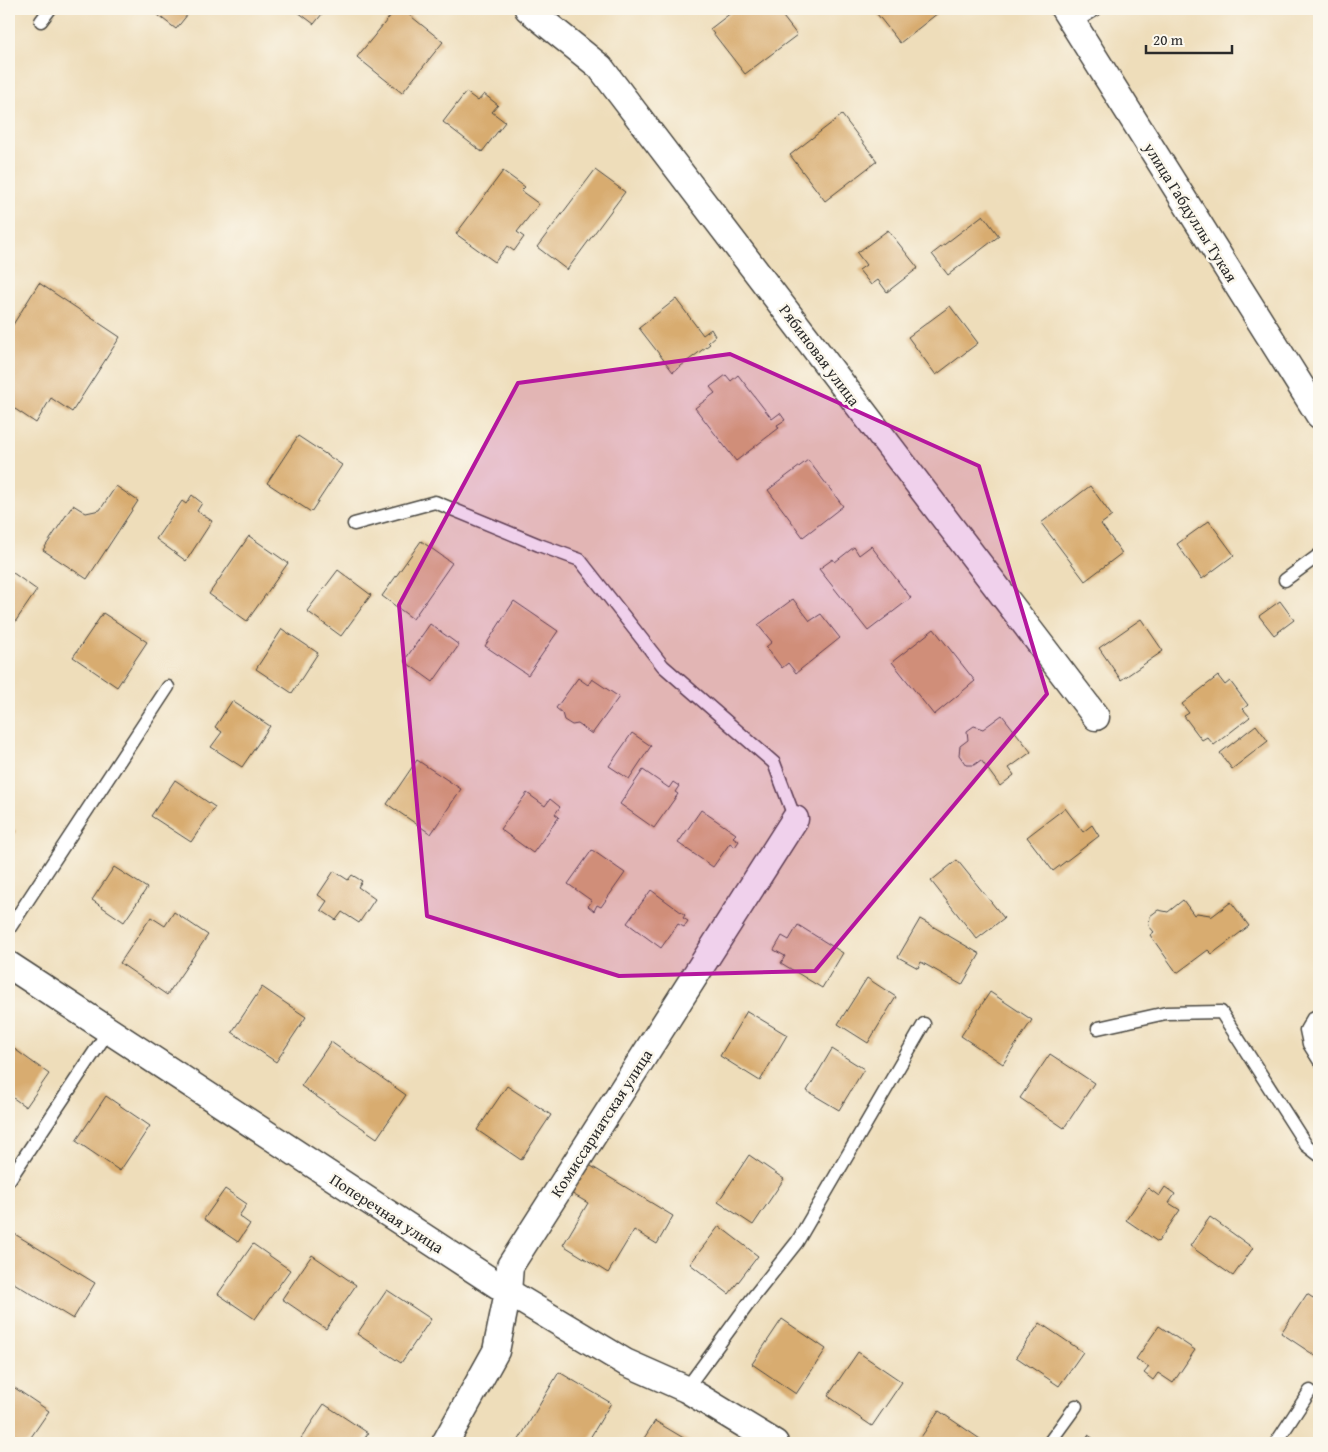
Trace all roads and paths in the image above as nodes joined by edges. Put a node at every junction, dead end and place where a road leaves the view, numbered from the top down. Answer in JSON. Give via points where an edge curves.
{"nodes":[{"id":1,"x":50,"y":9,"type":"edge"},
{"id":2,"x":528,"y":9,"type":"edge"},
{"id":3,"x":1096,"y":9,"type":"edge"},
{"id":4,"x":1068,"y":16,"type":"edge"},
{"id":5,"x":41,"y":21,"type":"dead end"},
{"id":6,"x":1319,"y":415,"type":"edge"},
{"id":7,"x":354,"y":524,"type":"dead end"},
{"id":8,"x":1319,"y":555,"type":"edge"},
{"id":9,"x":1285,"y":580,"type":"dead end"},
{"id":10,"x":168,"y":687,"type":"dead end"},
{"id":11,"x":1096,"y":717,"type":"dead end"},
{"id":12,"x":795,"y":819,"type":"joint"},
{"id":13,"x":9,"y":929,"type":"edge"},
{"id":14,"x":9,"y":966,"type":"edge"},
{"id":15,"x":1319,"y":1015,"type":"edge"},
{"id":16,"x":924,"y":1024,"type":"dead end"},
{"id":17,"x":1098,"y":1028,"type":"dead end"},
{"id":18,"x":109,"y":1030,"type":"junction"},
{"id":19,"x":1319,"y":1060,"type":"edge"},
{"id":20,"x":1319,"y":1155,"type":"edge"},
{"id":21,"x":9,"y":1180,"type":"edge"},
{"id":22,"x":508,"y":1292,"type":"junction"},
{"id":23,"x":686,"y":1389,"type":"junction"},
{"id":24,"x":1310,"y":1391,"type":"dead end"},
{"id":25,"x":1076,"y":1406,"type":"dead end"},
{"id":26,"x":445,"y":1443,"type":"edge"},
{"id":27,"x":775,"y":1443,"type":"edge"},
{"id":28,"x":1049,"y":1443,"type":"edge"},
{"id":29,"x":1276,"y":1443,"type":"edge"}],
"edges":[{"from":1,"to":5,"type":"lane"},
{"from":2,"to":11,"type":"street","name":"Рябиновая улица","via":[[600,67]]},
{"from":3,"to":4,"type":"lane"},
{"from":4,"to":6,"type":"street","name":"улица Габдуллы Тукая"},
{"from":7,"to":12,"type":"lane","via":[[435,502],[580,560],[663,666],[774,764]]},
{"from":8,"to":9,"type":"lane"},
{"from":10,"to":13,"type":"lane"},
{"from":12,"to":22,"type":"street","name":"Комиссариатская улица","via":[[510,1266]]},
{"from":14,"to":18,"type":"street","name":"Поперечная улица"},
{"from":15,"to":19,"type":"lane","via":[[1313,1018],[1306,1030],[1309,1044]]},
{"from":16,"to":23,"type":"lane","via":[[797,1242]]},
{"from":17,"to":20,"type":"lane","via":[[1166,1013],[1221,1012],[1306,1145]]},
{"from":18,"to":21,"type":"lane"},
{"from":18,"to":22,"type":"street","name":"Поперечная улица"},
{"from":22,"to":23,"type":"street","name":"Поперечная улица","via":[[625,1362]]},
{"from":22,"to":26,"type":"street","name":"Комиссариатская улица","via":[[496,1351]]},
{"from":23,"to":27,"type":"street","name":"Поперечная улица"},
{"from":24,"to":29,"type":"lane"},
{"from":25,"to":28,"type":"lane"}]}
